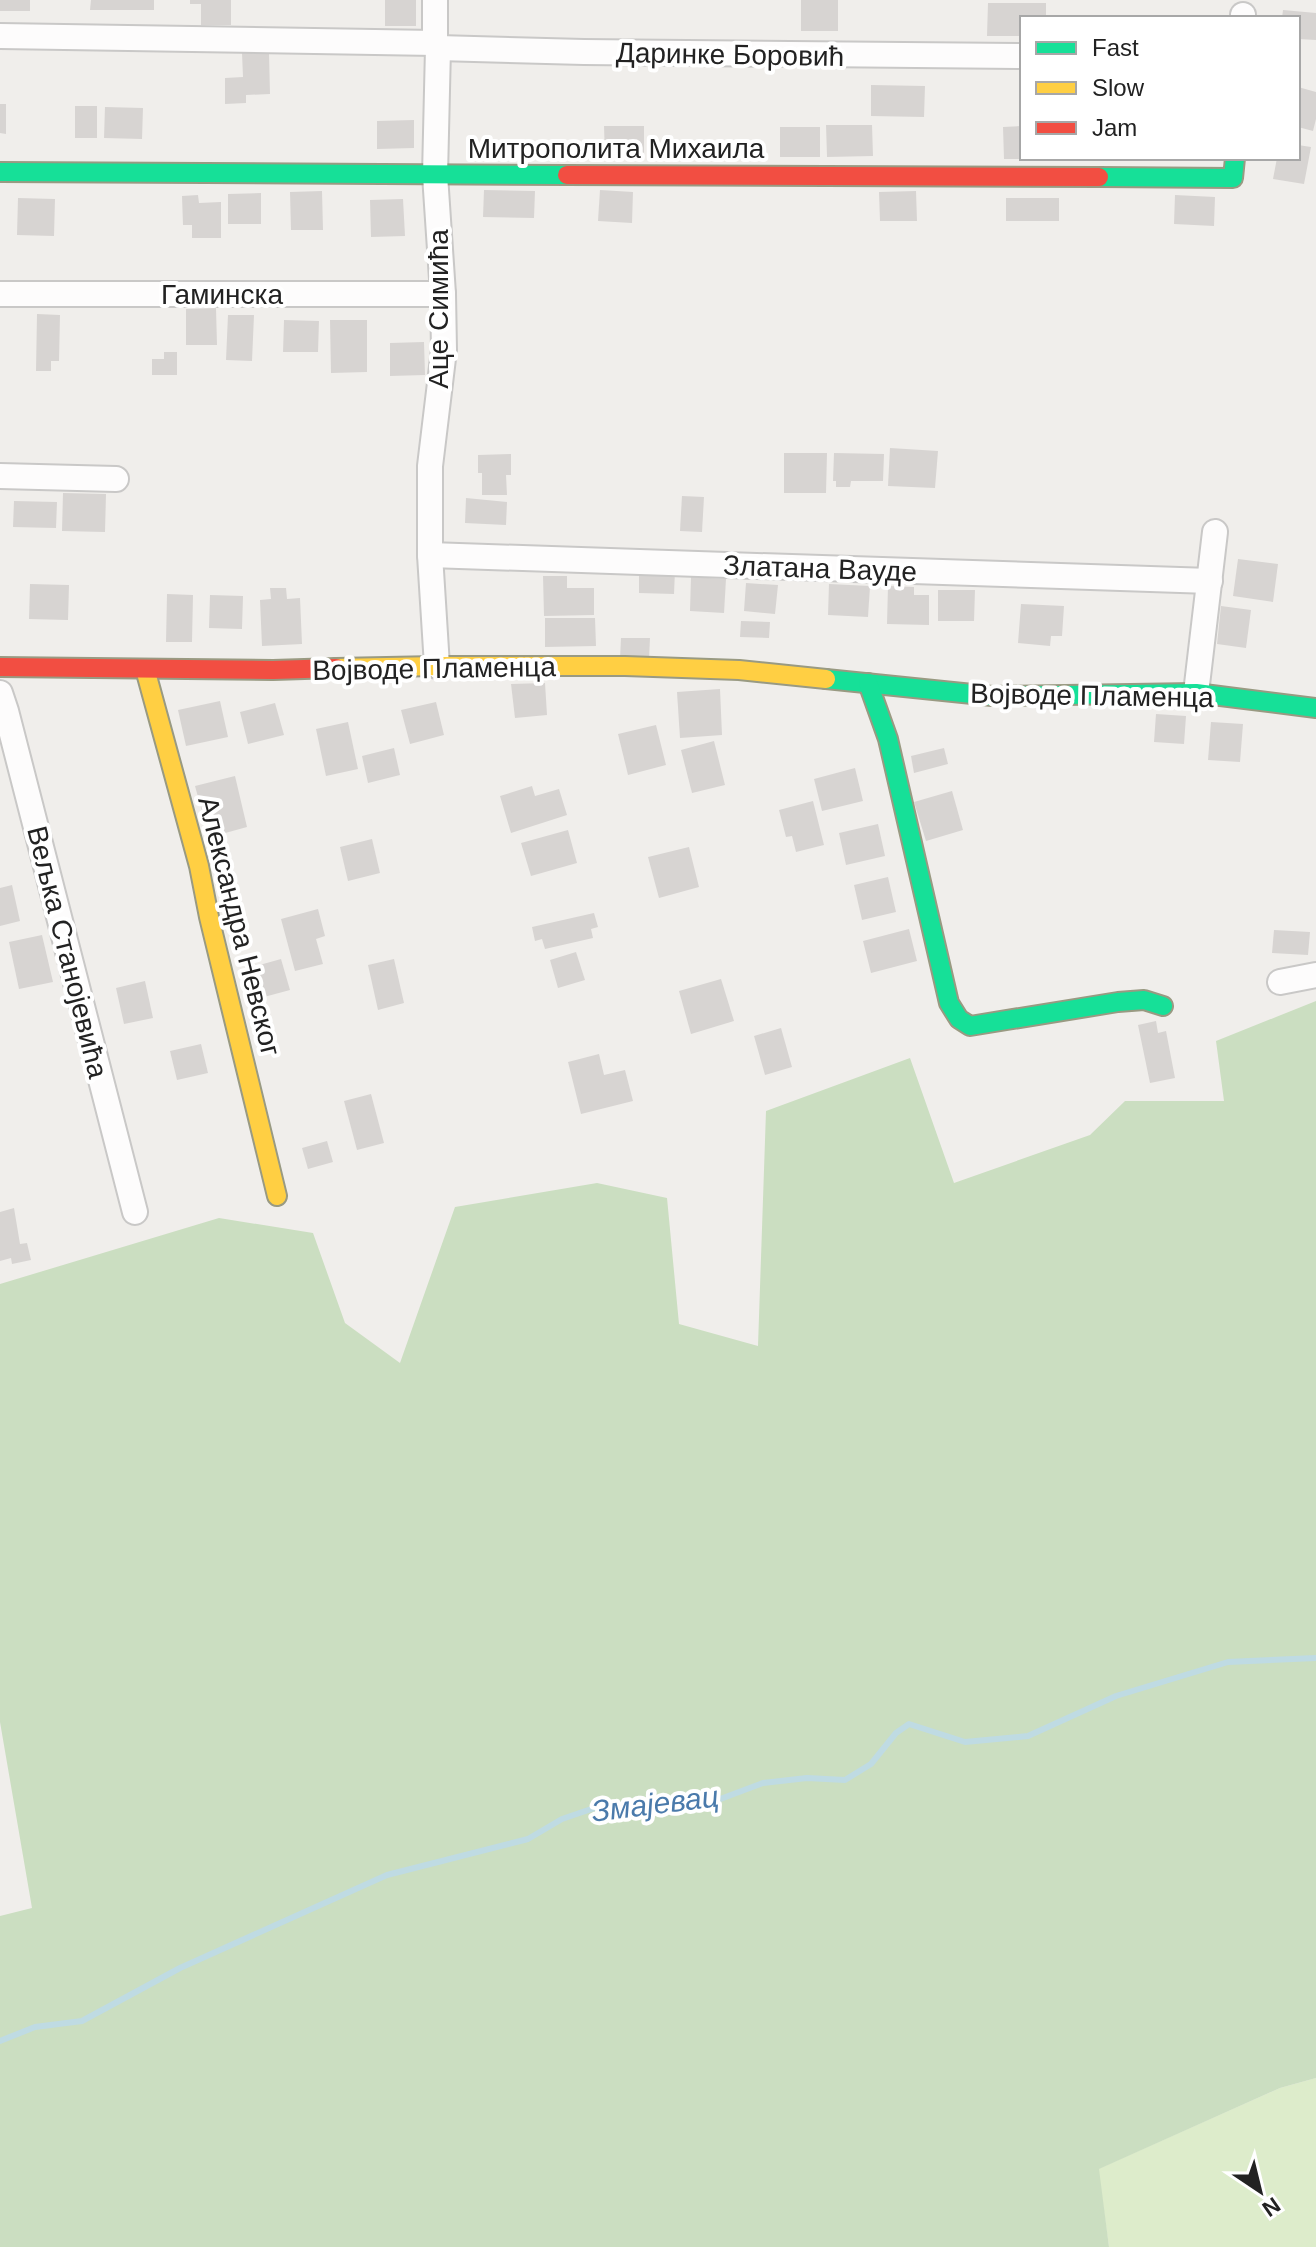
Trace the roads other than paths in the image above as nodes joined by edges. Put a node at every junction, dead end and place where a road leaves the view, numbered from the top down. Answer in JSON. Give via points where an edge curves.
{"nodes":[{"id":1,"x":435,"y":0,"type":"edge"},
{"id":2,"x":0,"y":36,"type":"edge"},
{"id":3,"x":437,"y":46,"type":"junction"},
{"id":4,"x":1020,"y":56,"type":"edge"},
{"id":5,"x":1235,"y":160,"type":"edge"},
{"id":6,"x":0,"y":172,"type":"edge"},
{"id":7,"x":435,"y":175,"type":"junction"},
{"id":8,"x":0,"y":294,"type":"edge"},
{"id":9,"x":443,"y":294,"type":"junction"},
{"id":10,"x":0,"y":476,"type":"edge"},
{"id":11,"x":116,"y":479,"type":"dead end"},
{"id":12,"x":1215,"y":532,"type":"dead end"},
{"id":13,"x":430,"y":555,"type":"junction"},
{"id":14,"x":1210,"y":581,"type":"junction"},
{"id":15,"x":437,"y":666,"type":"junction"},
{"id":16,"x":0,"y":667,"type":"edge"},
{"id":17,"x":145,"y":669,"type":"junction"},
{"id":18,"x":868,"y":683,"type":"junction"},
{"id":19,"x":0,"y":693,"type":"edge"},
{"id":20,"x":1196,"y":693,"type":"junction"},
{"id":21,"x":1316,"y":708,"type":"edge"},
{"id":22,"x":1316,"y":975,"type":"edge"},
{"id":23,"x":1280,"y":982,"type":"dead end"},
{"id":24,"x":1163,"y":1006,"type":"dead end"},
{"id":25,"x":277,"y":1196,"type":"dead end"},
{"id":26,"x":135,"y":1212,"type":"dead end"}],
"edges":[{"from":1,"to":3,"type":"street","name":"Аце Симића"},
{"from":2,"to":3,"type":"street","name":"Даринке Боровић"},
{"from":3,"to":4,"type":"street","name":"Даринке Боровић"},
{"from":3,"to":7,"type":"street","name":"Аце Симића"},
{"from":5,"to":7,"type":"street","name":"Митрополита Михаила","via":[[1233,178]]},
{"from":6,"to":7,"type":"street","name":"Митрополита Михаила"},
{"from":7,"to":9,"type":"street","name":"Аце Симића"},
{"from":8,"to":9,"type":"street","name":"Гаминска"},
{"from":9,"to":13,"type":"street","name":"Аце Симића","via":[[444,350],[430,466]]},
{"from":10,"to":11,"type":"street"},
{"from":12,"to":14,"type":"street"},
{"from":13,"to":14,"type":"street","name":"Златана Вауде"},
{"from":13,"to":15,"type":"street","name":"Аце Симића"},
{"from":14,"to":20,"type":"street"},
{"from":15,"to":17,"type":"street","name":"Војводе Пламенца"},
{"from":15,"to":18,"type":"street","name":"Војводе Пламенца","via":[[739,670]]},
{"from":16,"to":17,"type":"street","name":"Војводе Пламенца"},
{"from":17,"to":25,"type":"street","name":"Александра Невског","via":[[199,866]]},
{"from":18,"to":20,"type":"street","name":"Војводе Пламенца","via":[[992,696]]},
{"from":18,"to":24,"type":"street","via":[[886,733],[949,1003],[962,1023],[1144,1000]]},
{"from":19,"to":26,"type":"street","name":"Вељка Станојевића"},
{"from":20,"to":21,"type":"street","name":"Војводе Пламенца"},
{"from":22,"to":23,"type":"street"}]}
